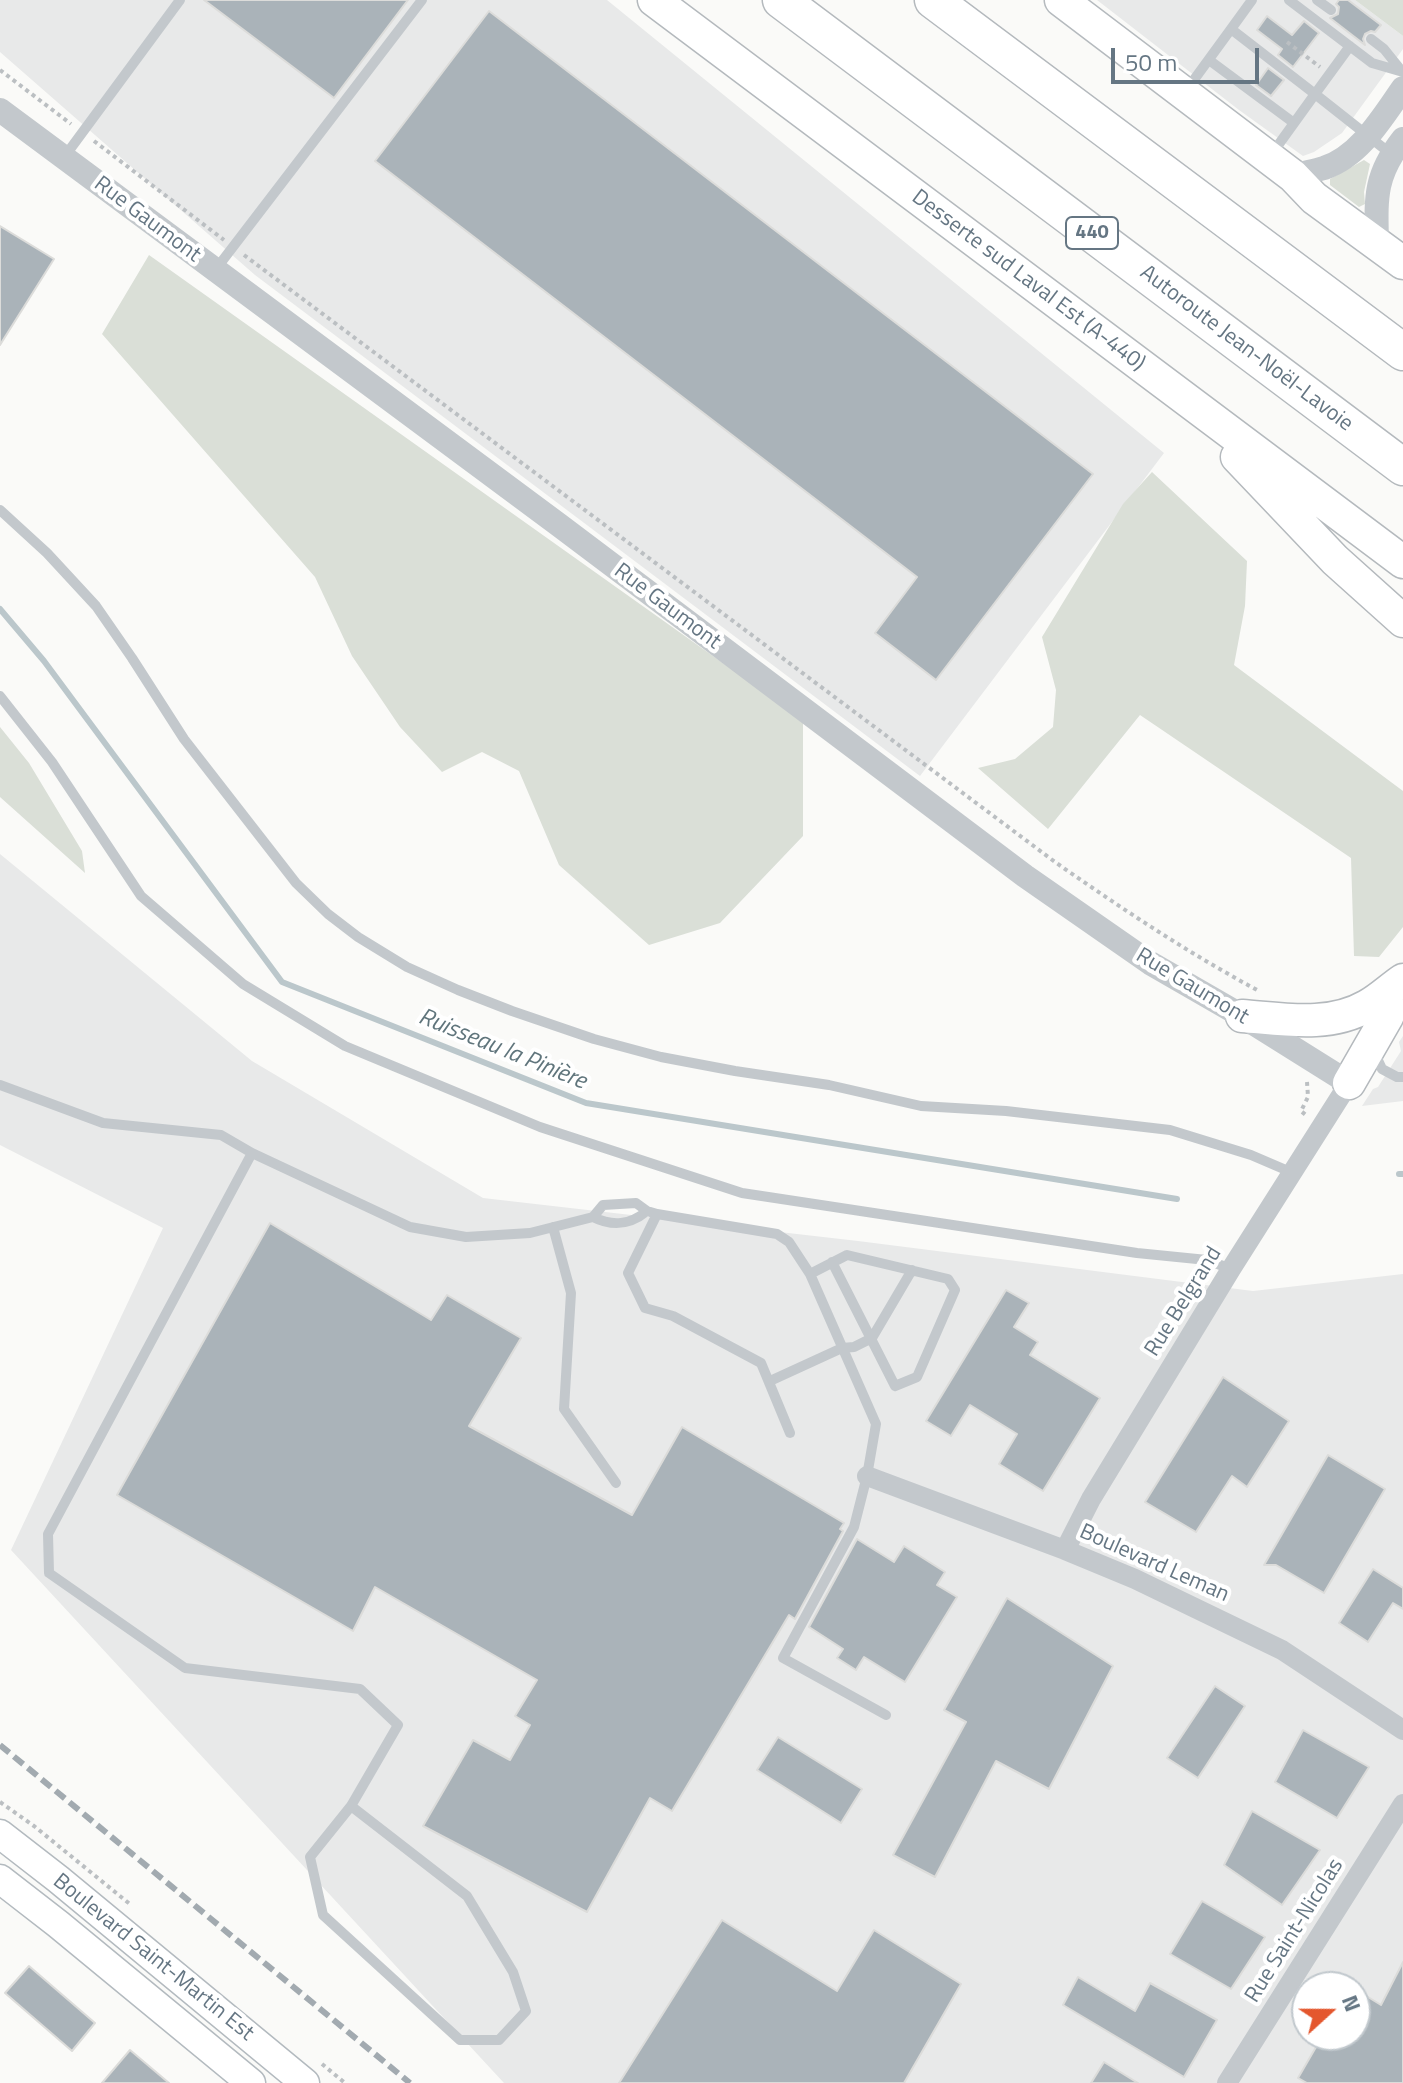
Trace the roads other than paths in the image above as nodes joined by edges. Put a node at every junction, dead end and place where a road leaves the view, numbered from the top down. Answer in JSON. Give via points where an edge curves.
{"nodes":[{"id":1,"x":180,"y":0,"type":"edge"},
{"id":2,"x":422,"y":0,"type":"edge"},
{"id":3,"x":654,"y":0,"type":"edge"},
{"id":4,"x":781,"y":0,"type":"edge"},
{"id":5,"x":933,"y":0,"type":"edge"},
{"id":6,"x":1061,"y":0,"type":"edge"},
{"id":7,"x":1252,"y":0,"type":"edge"},
{"id":8,"x":1289,"y":0,"type":"edge"},
{"id":9,"x":1317,"y":0,"type":"edge"},
{"id":10,"x":1331,"y":10,"type":"dead end"},
{"id":11,"x":1231,"y":29,"type":"junction"},
{"id":12,"x":1371,"y":39,"type":"dead end"},
{"id":13,"x":1350,"y":46,"type":"junction"},
{"id":14,"x":1209,"y":60,"type":"junction"},
{"id":15,"x":1402,"y":77,"type":"edge"},
{"id":16,"x":1184,"y":93,"type":"junction"},
{"id":17,"x":1315,"y":94,"type":"junction"},
{"id":18,"x":0,"y":110,"type":"edge"},
{"id":19,"x":1294,"y":123,"type":"junction"},
{"id":20,"x":1368,"y":135,"type":"junction"},
{"id":21,"x":1398,"y":147,"type":"edge"},
{"id":22,"x":64,"y":158,"type":"junction"},
{"id":23,"x":1281,"y":167,"type":"junction"},
{"id":24,"x":1377,"y":243,"type":"junction"},
{"id":25,"x":1403,"y":263,"type":"edge"},
{"id":26,"x":215,"y":271,"type":"junction"},
{"id":27,"x":1403,"y":352,"type":"edge"},
{"id":28,"x":1175,"y":391,"type":"junction"},
{"id":29,"x":1403,"y":467,"type":"edge"},
{"id":30,"x":0,"y":510,"type":"edge"},
{"id":31,"x":1403,"y":562,"type":"edge"},
{"id":32,"x":1403,"y":621,"type":"edge"},
{"id":33,"x":0,"y":696,"type":"edge"},
{"id":34,"x":1403,"y":981,"type":"edge"},
{"id":35,"x":1253,"y":1005,"type":"junction"},
{"id":36,"x":1376,"y":1057,"type":"junction"},
{"id":37,"x":1403,"y":1077,"type":"edge"},
{"id":38,"x":1349,"y":1083,"type":"junction"},
{"id":39,"x":0,"y":1085,"type":"edge"},
{"id":40,"x":252,"y":1153,"type":"junction"},
{"id":41,"x":1293,"y":1173,"type":"junction"},
{"id":42,"x":652,"y":1212,"type":"junction"},
{"id":43,"x":593,"y":1217,"type":"junction"},
{"id":44,"x":553,"y":1227,"type":"junction"},
{"id":45,"x":832,"y":1262,"type":"junction"},
{"id":46,"x":1231,"y":1269,"type":"junction"},
{"id":47,"x":912,"y":1270,"type":"junction"},
{"id":48,"x":810,"y":1274,"type":"junction"},
{"id":49,"x":872,"y":1338,"type":"junction"},
{"id":50,"x":842,"y":1348,"type":"junction"},
{"id":51,"x":770,"y":1381,"type":"junction"},
{"id":52,"x":790,"y":1433,"type":"dead end"},
{"id":53,"x":867,"y":1476,"type":"junction"},
{"id":54,"x":616,"y":1483,"type":"dead end"},
{"id":55,"x":1065,"y":1550,"type":"junction"},
{"id":56,"x":886,"y":1715,"type":"dead end"},
{"id":57,"x":1403,"y":1730,"type":"edge"},
{"id":58,"x":1403,"y":1804,"type":"edge"},
{"id":59,"x":351,"y":1806,"type":"junction"},
{"id":60,"x":0,"y":1834,"type":"edge"},
{"id":61,"x":0,"y":1879,"type":"edge"},
{"id":62,"x":251,"y":2083,"type":"edge"},
{"id":63,"x":305,"y":2083,"type":"edge"},
{"id":64,"x":1227,"y":2083,"type":"edge"}],
"edges":[{"from":1,"to":22,"type":"lane"},
{"from":2,"to":26,"type":"lane"},
{"from":3,"to":28,"type":"main road","name":"Desserte sud Laval Est (A-440)"},
{"from":4,"to":29,"type":"highway","name":"Autoroute Jean-Noël-Lavoie","number":"440"},
{"from":5,"to":27,"type":"highway"},
{"from":6,"to":16,"type":"main road"},
{"from":7,"to":11,"type":"lane"},
{"from":8,"to":13,"type":"lane"},
{"from":9,"to":10,"type":"lane"},
{"from":11,"to":14,"type":"lane"},
{"from":11,"to":17,"type":"lane"},
{"from":12,"to":15,"type":"lane"},
{"from":13,"to":15,"type":"lane"},
{"from":13,"to":17,"type":"lane"},
{"from":14,"to":16,"type":"lane"},
{"from":14,"to":19,"type":"lane"},
{"from":15,"to":20,"type":"street"},
{"from":16,"to":23,"type":"main road"},
{"from":17,"to":19,"type":"lane"},
{"from":17,"to":20,"type":"lane"},
{"from":18,"to":22,"type":"street","name":"Rue Gaumont"},
{"from":19,"to":23,"type":"lane"},
{"from":20,"to":21,"type":"lane"},
{"from":20,"to":23,"type":"street","via":[[1326,167]]},
{"from":21,"to":24,"type":"street","via":[[1376,194]]},
{"from":22,"to":26,"type":"street","name":"Rue Gaumont"},
{"from":23,"to":24,"type":"main road"},
{"from":24,"to":25,"type":"main road"},
{"from":26,"to":35,"type":"street","name":"Rue Gaumont","via":[[1025,876],[1130,950]]},
{"from":28,"to":31,"type":"main road","name":"Desserte sud Laval Est (A-440)"},
{"from":28,"to":32,"type":"main road","via":[[1335,560]]},
{"from":30,"to":41,"type":"lane","via":[[96,606],[184,739],[296,883],[358,937],[407,967],[512,1011],[661,1057],[921,1106],[1170,1130]]},
{"from":33,"to":46,"type":"lane","via":[[52,762],[141,896],[243,984],[345,1046],[540,1127],[742,1193],[1207,1260]]},
{"from":34,"to":35,"type":"main road","via":[[1368,1006],[1337,1017],[1311,1020]]},
{"from":34,"to":36,"type":"main road"},
{"from":35,"to":38,"type":"street","name":"Rue Gaumont"},
{"from":36,"to":37,"type":"lane"},
{"from":36,"to":38,"type":"main road"},
{"from":38,"to":41,"type":"street","name":"Rue Belgrand"},
{"from":39,"to":40,"type":"lane","via":[[103,1123],[221,1135]]},
{"from":40,"to":44,"type":"lane","via":[[410,1227],[466,1237]]},
{"from":40,"to":59,"type":"lane","via":[[48,1534],[49,1573],[185,1668],[360,1689],[398,1725]]},
{"from":41,"to":46,"type":"street","name":"Rue Belgrand"},
{"from":42,"to":43,"type":"lane","via":[[635,1221],[606,1224]]},
{"from":42,"to":43,"type":"lane","via":[[636,1203],[603,1205]]},
{"from":42,"to":48,"type":"lane","via":[[777,1234],[789,1242]]},
{"from":42,"to":51,"type":"lane","via":[[628,1273],[645,1308],[673,1316],[761,1363]]},
{"from":43,"to":44,"type":"lane"},
{"from":44,"to":54,"type":"lane","via":[[571,1293],[564,1409]]},
{"from":45,"to":47,"type":"lane","via":[[847,1255]]},
{"from":45,"to":48,"type":"lane"},
{"from":45,"to":49,"type":"lane"},
{"from":46,"to":55,"type":"street","name":"Rue Belgrand"},
{"from":47,"to":49,"type":"lane"},
{"from":47,"to":49,"type":"lane","via":[[948,1279],[955,1290],[917,1377],[895,1386]]},
{"from":48,"to":50,"type":"lane"},
{"from":49,"to":50,"type":"lane"},
{"from":50,"to":51,"type":"lane"},
{"from":50,"to":53,"type":"lane","via":[[876,1424]]},
{"from":51,"to":52,"type":"lane"},
{"from":53,"to":55,"type":"street","name":"Boulevard Leman"},
{"from":53,"to":56,"type":"lane","via":[[854,1527],[783,1658]]},
{"from":55,"to":57,"type":"street","name":"Boulevard Leman","via":[[1282,1650]]},
{"from":58,"to":64,"type":"street","name":"Rue Saint-Nicolas"},
{"from":59,"to":59,"type":"lane","via":[[310,1857],[323,1915],[460,2040],[499,2040],[526,2011],[513,1972],[467,1896]]},
{"from":60,"to":63,"type":"main road","name":"Boulevard Saint-Martin Est"},
{"from":61,"to":62,"type":"main road","name":"Boulevard Saint-Martin Est"}]}
